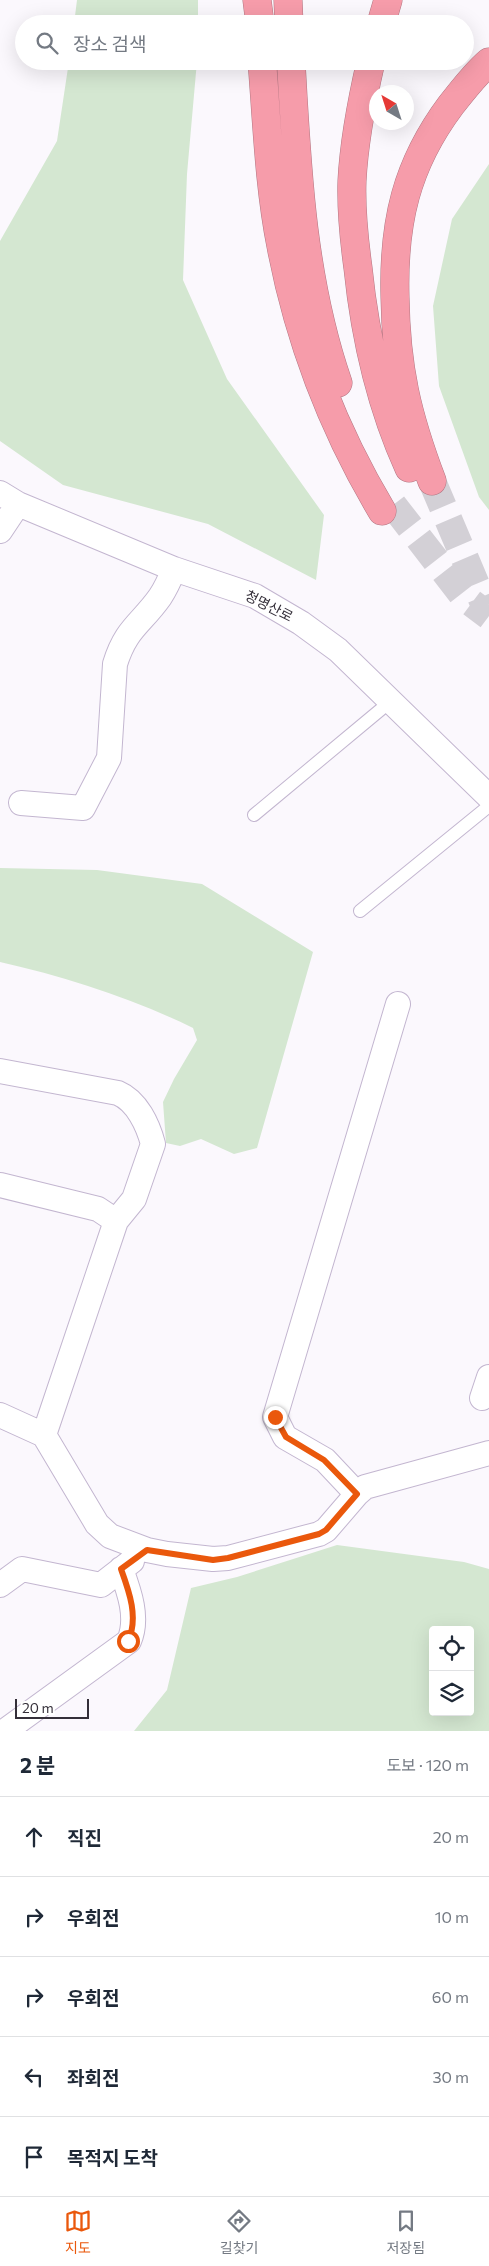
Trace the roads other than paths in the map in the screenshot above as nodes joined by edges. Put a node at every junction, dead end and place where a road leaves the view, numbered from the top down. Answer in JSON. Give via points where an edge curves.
{"nodes":[{"id":1,"x":257,"y":0,"type":"edge"},
{"id":2,"x":288,"y":0,"type":"edge"},
{"id":3,"x":388,"y":0,"type":"edge"},
{"id":4,"x":259,"y":15,"type":"edge"},
{"id":5,"x":289,"y":15,"type":"edge"},
{"id":6,"x":384,"y":15,"type":"edge"},
{"id":7,"x":489,"y":62,"type":"edge"},
{"id":8,"x":263,"y":70,"type":"edge"},
{"id":9,"x":292,"y":70,"type":"edge"},
{"id":10,"x":369,"y":70,"type":"edge"},
{"id":11,"x":9,"y":498,"type":"edge"},
{"id":12,"x":0,"y":531,"type":"edge"},
{"id":13,"x":174,"y":569,"type":"junction"},
{"id":14,"x":391,"y":701,"type":"junction"},
{"id":15,"x":489,"y":797,"type":"edge"},
{"id":16,"x":21,"y":803,"type":"dead end"},
{"id":17,"x":489,"y":806,"type":"edge"},
{"id":18,"x":254,"y":815,"type":"dead end"},
{"id":19,"x":360,"y":911,"type":"dead end"},
{"id":20,"x":398,"y":1004,"type":"dead end"},
{"id":21,"x":0,"y":1071,"type":"edge"},
{"id":22,"x":0,"y":1184,"type":"edge"},
{"id":23,"x":116,"y":1221,"type":"junction"},
{"id":24,"x":0,"y":1415,"type":"edge"},
{"id":25,"x":44,"y":1435,"type":"junction"},
{"id":26,"x":489,"y":1453,"type":"edge"},
{"id":27,"x":357,"y":1494,"type":"junction"},
{"id":28,"x":147,"y":1550,"type":"junction"},
{"id":29,"x":121,"y":1569,"type":"junction"},
{"id":30,"x":0,"y":1585,"type":"edge"},
{"id":31,"x":5,"y":1731,"type":"edge"}],
"edges":[{"from":1,"to":4,"type":"highway"},
{"from":2,"to":5,"type":"highway"},
{"from":3,"to":6,"type":"highway"},
{"from":7,"to":10,"type":"highway","via":[[438,122],[420,154],[406,188],[397,226],[394,260],[396,352],[425,486],[388,416],[377,381],[362,300],[352,181]]},
{"from":8,"to":9,"type":"highway","via":[[281,245],[299,322],[330,410],[354,463],[387,508],[332,366],[323,333],[302,219]]},
{"from":11,"to":12,"type":"street"},
{"from":11,"to":13,"type":"street","name":"청명산로"},
{"from":13,"to":14,"type":"street","name":"청명산로","via":[[255,596],[293,618],[338,650]]},
{"from":13,"to":16,"type":"street","via":[[159,598],[132,627],[119,651],[115,664],[110,758],[83,808]]},
{"from":14,"to":15,"type":"street","name":"청명산로"},
{"from":14,"to":18,"type":"lane"},
{"from":17,"to":19,"type":"lane"},
{"from":20,"to":27,"type":"street","via":[[275,1417],[286,1437],[324,1460]]},
{"from":21,"to":23,"type":"street","via":[[118,1093],[134,1104],[153,1144],[134,1199]]},
{"from":22,"to":23,"type":"street","via":[[98,1209]]},
{"from":23,"to":25,"type":"street"},
{"from":24,"to":25,"type":"street"},
{"from":25,"to":28,"type":"street","via":[[102,1530]]},
{"from":26,"to":27,"type":"street","via":[[374,1483]]},
{"from":27,"to":28,"type":"street","via":[[319,1534],[213,1560]]},
{"from":28,"to":29,"type":"street"},
{"from":29,"to":30,"type":"street","via":[[101,1585],[22,1570]]},
{"from":29,"to":31,"type":"street","via":[[132,1598],[132,1634],[128,1641]]}]}
